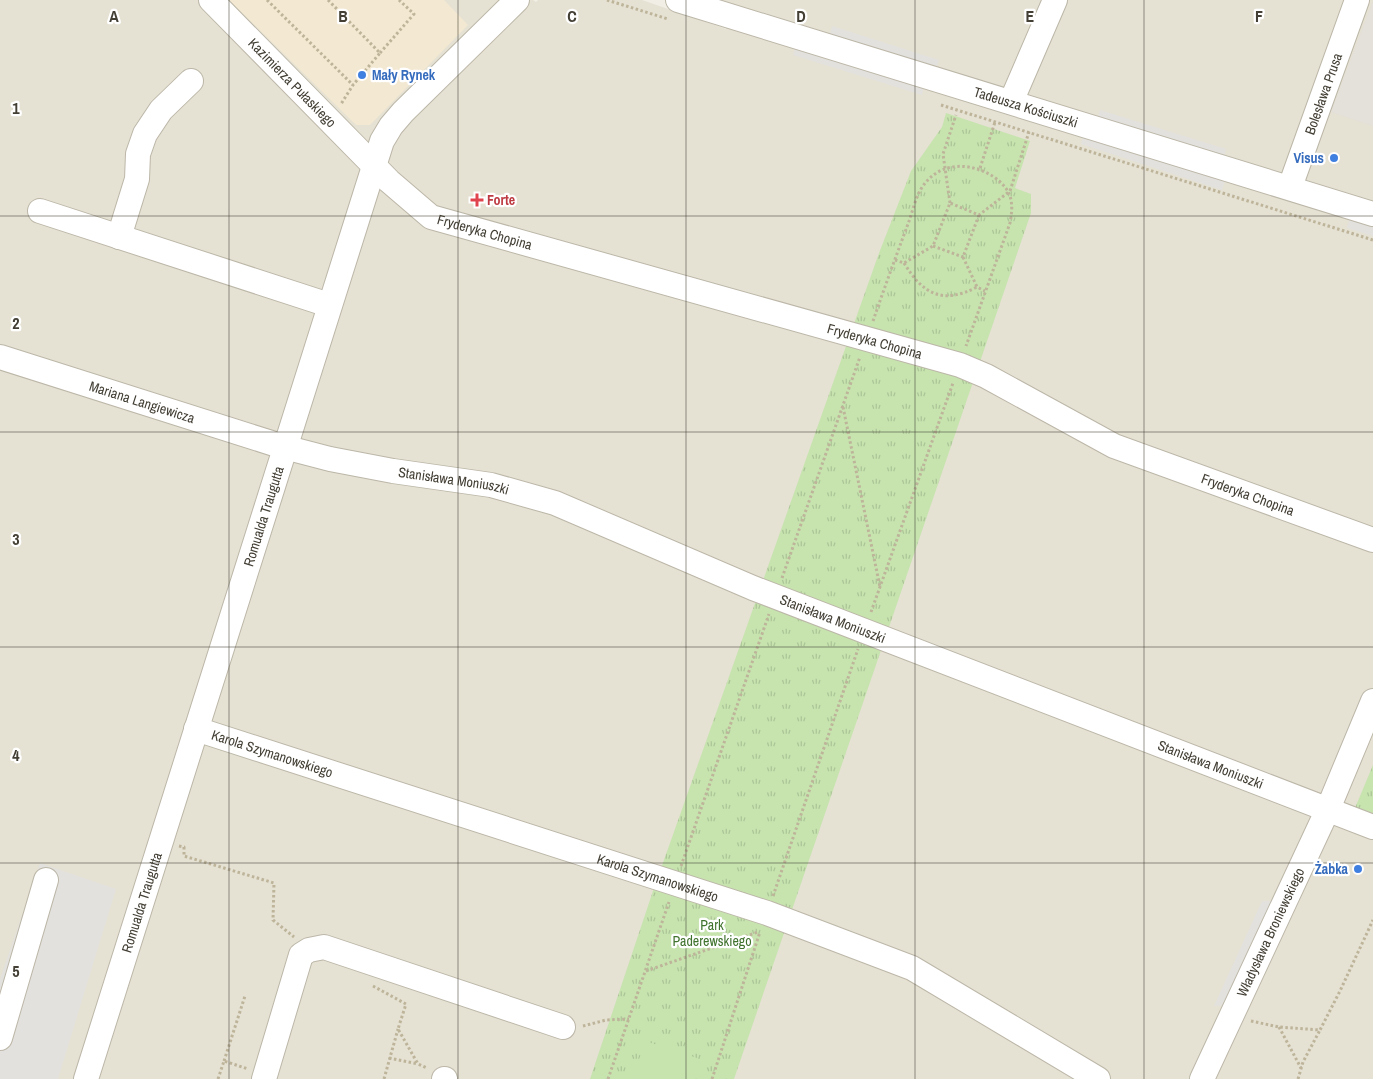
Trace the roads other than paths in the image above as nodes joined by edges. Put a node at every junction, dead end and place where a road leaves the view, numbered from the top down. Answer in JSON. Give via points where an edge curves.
{"nodes":[{"id":1,"x":211,"y":0,"type":"edge"},
{"id":2,"x":517,"y":0,"type":"edge"},
{"id":3,"x":1055,"y":0,"type":"edge"},
{"id":4,"x":1356,"y":0,"type":"edge"},
{"id":5,"x":748,"y":9,"type":"edge"},
{"id":6,"x":677,"y":11,"type":"edge"},
{"id":7,"x":191,"y":81,"type":"dead end"},
{"id":8,"x":1003,"y":108,"type":"junction"},
{"id":9,"x":374,"y":165,"type":"junction"},
{"id":10,"x":1290,"y":187,"type":"junction"},
{"id":11,"x":40,"y":211,"type":"dead end"},
{"id":12,"x":1373,"y":214,"type":"edge"},
{"id":13,"x":119,"y":236,"type":"junction"},
{"id":14,"x":329,"y":305,"type":"junction"},
{"id":15,"x":0,"y":357,"type":"edge"},
{"id":16,"x":284,"y":447,"type":"junction"},
{"id":17,"x":1373,"y":540,"type":"edge"},
{"id":18,"x":1373,"y":700,"type":"edge"},
{"id":19,"x":196,"y":729,"type":"junction"},
{"id":20,"x":1328,"y":809,"type":"junction"},
{"id":21,"x":1373,"y":827,"type":"edge"},
{"id":22,"x":46,"y":880,"type":"dead end"},
{"id":23,"x":563,"y":1028,"type":"road end"},
{"id":24,"x":0,"y":1038,"type":"edge"},
{"id":25,"x":265,"y":1077,"type":"edge"},
{"id":26,"x":86,"y":1079,"type":"edge"},
{"id":27,"x":1098,"y":1079,"type":"edge"},
{"id":28,"x":1202,"y":1079,"type":"edge"}],
"edges":[{"from":1,"to":9,"type":"street","name":"Kazimierza Pułaskiego"},
{"from":2,"to":9,"type":"street","name":"Romualda Traugutta","via":[[391,126]]},
{"from":3,"to":8,"type":"street"},
{"from":4,"to":10,"type":"street","name":"Bolesława Prusa"},
{"from":5,"to":6,"type":"street","name":"Tadeusza Kościuszki"},
{"from":5,"to":8,"type":"street","name":"Tadeusza Kościuszki"},
{"from":7,"to":13,"type":"street","via":[[161,110],[145,134],[138,154],[137,179]]},
{"from":8,"to":10,"type":"street","name":"Tadeusza Kościuszki","via":[[1036,109]]},
{"from":9,"to":14,"type":"street","name":"Romualda Traugutta"},
{"from":9,"to":17,"type":"street","name":"Fryderyka Chopina","via":[[421,210],[442,222],[960,365],[1114,446]]},
{"from":10,"to":12,"type":"street","name":"Tadeusza Kościuszki"},
{"from":11,"to":13,"type":"street"},
{"from":13,"to":14,"type":"street"},
{"from":14,"to":16,"type":"street","name":"Romualda Traugutta"},
{"from":15,"to":16,"type":"street","name":"Mariana Langiewicza"},
{"from":16,"to":19,"type":"street","name":"Romualda Traugutta"},
{"from":16,"to":20,"type":"street","name":"Stanisława Moniuszki","via":[[393,471],[491,485],[555,503],[753,588]]},
{"from":18,"to":20,"type":"street","name":"Władysława Broniewskiego"},
{"from":19,"to":26,"type":"street","name":"Romualda Traugutta"},
{"from":19,"to":27,"type":"street","name":"Karola Szymanowskiego","via":[[767,913],[912,968]]},
{"from":20,"to":21,"type":"street","name":"Stanisława Moniuszki"},
{"from":20,"to":28,"type":"street","name":"Władysława Broniewskiego"},
{"from":22,"to":24,"type":"street"},
{"from":23,"to":25,"type":"street","via":[[324,947],[301,955]]}]}
